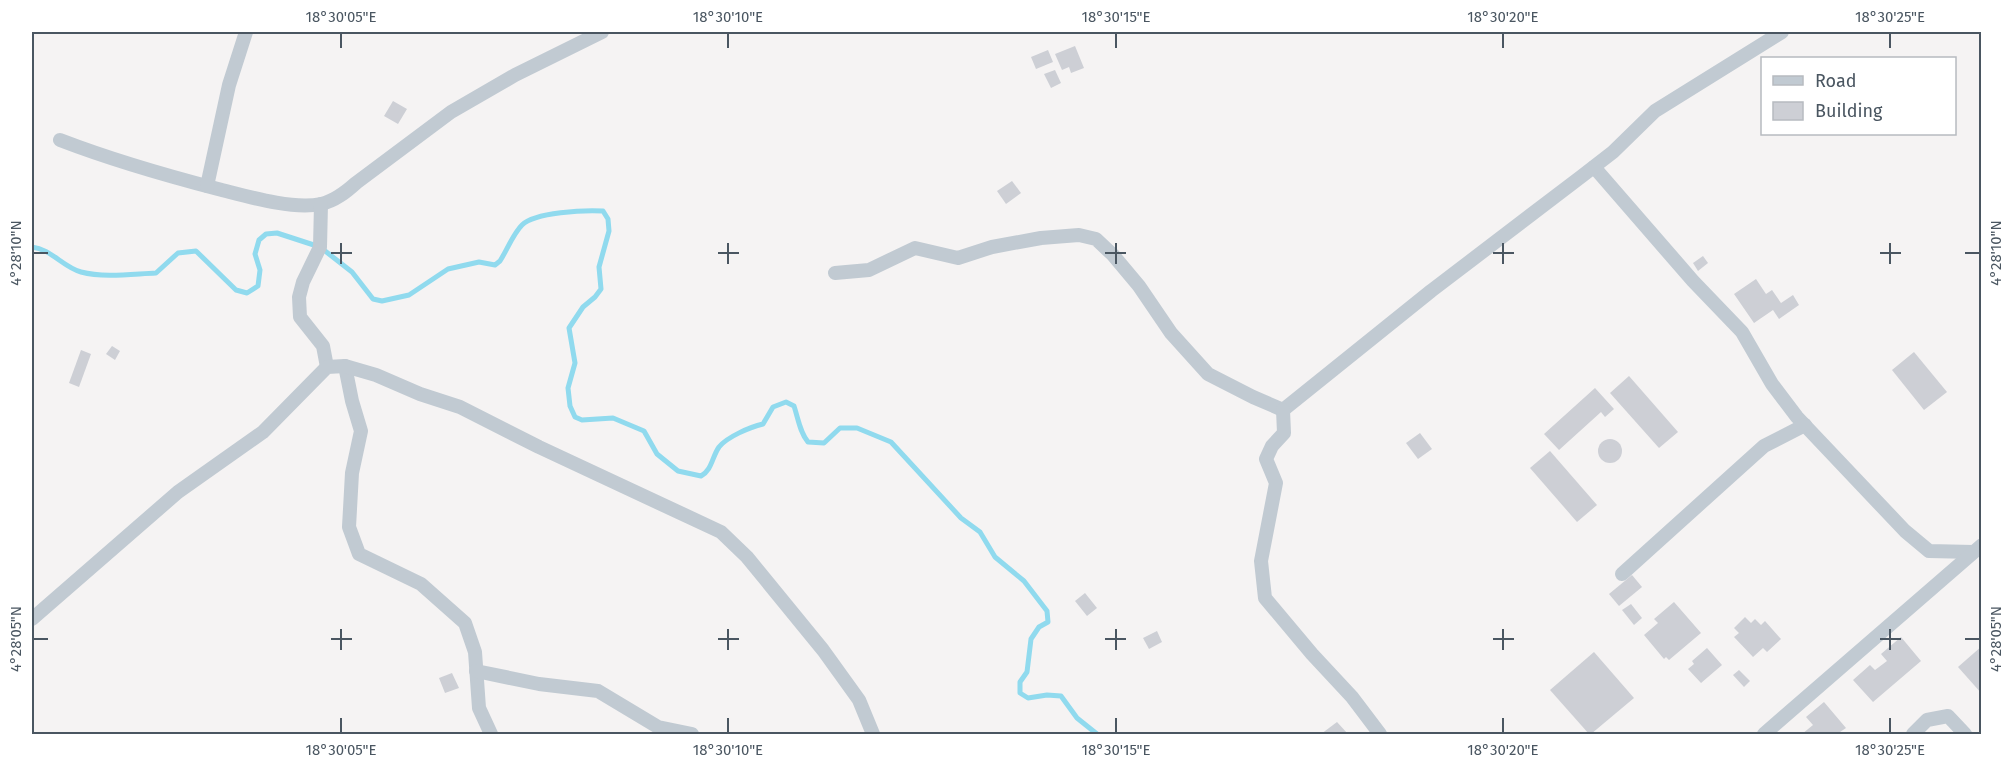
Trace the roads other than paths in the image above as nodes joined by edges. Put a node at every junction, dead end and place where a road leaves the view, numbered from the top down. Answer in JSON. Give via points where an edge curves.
{"nodes":[{"id":1,"x":246,"y":32,"type":"edge"},
{"id":2,"x":602,"y":32,"type":"edge"},
{"id":3,"x":1782,"y":32,"type":"edge"},
{"id":4,"x":60,"y":140,"type":"dead end"},
{"id":5,"x":1594,"y":167,"type":"junction"},
{"id":6,"x":207,"y":186,"type":"junction"},
{"id":7,"x":321,"y":204,"type":"junction"},
{"id":8,"x":834,"y":273,"type":"dead end"},
{"id":9,"x":345,"y":366,"type":"junction"},
{"id":10,"x":327,"y":367,"type":"junction"},
{"id":11,"x":1283,"y":410,"type":"junction"},
{"id":12,"x":1805,"y":425,"type":"junction"},
{"id":13,"x":1977,"y":548,"type":"edge"},
{"id":14,"x":1622,"y":574,"type":"dead end"},
{"id":15,"x":32,"y":619,"type":"edge"},
{"id":16,"x":477,"y":671,"type":"junction"},
{"id":17,"x":491,"y":735,"type":"edge"},
{"id":18,"x":692,"y":735,"type":"edge"},
{"id":19,"x":873,"y":735,"type":"edge"},
{"id":20,"x":1380,"y":735,"type":"edge"},
{"id":21,"x":1764,"y":735,"type":"edge"},
{"id":22,"x":1912,"y":735,"type":"edge"},
{"id":23,"x":1965,"y":735,"type":"edge"}],
"edges":[{"from":1,"to":6,"type":"street","via":[[229,85]]},
{"from":2,"to":7,"type":"street","via":[[451,112],[342,196]]},
{"from":3,"to":5,"type":"street","via":[[1655,111]]},
{"from":4,"to":6,"type":"street"},
{"from":5,"to":11,"type":"street"},
{"from":5,"to":12,"type":"street","via":[[1742,332],[1772,384]]},
{"from":6,"to":7,"type":"street","via":[[258,200]]},
{"from":7,"to":10,"type":"street","via":[[320,247],[299,297],[300,317],[323,346]]},
{"from":8,"to":11,"type":"street","via":[[869,270],[915,248],[958,258],[1041,238],[1078,235],[1096,239],[1139,286],[1171,333],[1208,374]]},
{"from":9,"to":10,"type":"street"},
{"from":9,"to":16,"type":"street","via":[[361,431],[352,473],[349,527],[359,554],[421,584],[465,623]]},
{"from":9,"to":19,"type":"street","via":[[460,407],[721,532],[747,557],[823,650],[859,700]]},
{"from":10,"to":15,"type":"street","via":[[263,432],[178,492]]},
{"from":11,"to":20,"type":"street","via":[[1284,433],[1266,459],[1276,483],[1261,561],[1265,598]]},
{"from":12,"to":13,"type":"street","via":[[1905,531],[1929,551]]},
{"from":12,"to":14,"type":"street","via":[[1764,446]]},
{"from":13,"to":21,"type":"street"},
{"from":16,"to":17,"type":"street","via":[[479,708]]},
{"from":16,"to":18,"type":"street","via":[[598,691],[658,727]]},
{"from":22,"to":23,"type":"street","via":[[1927,720],[1948,716]]}]}
